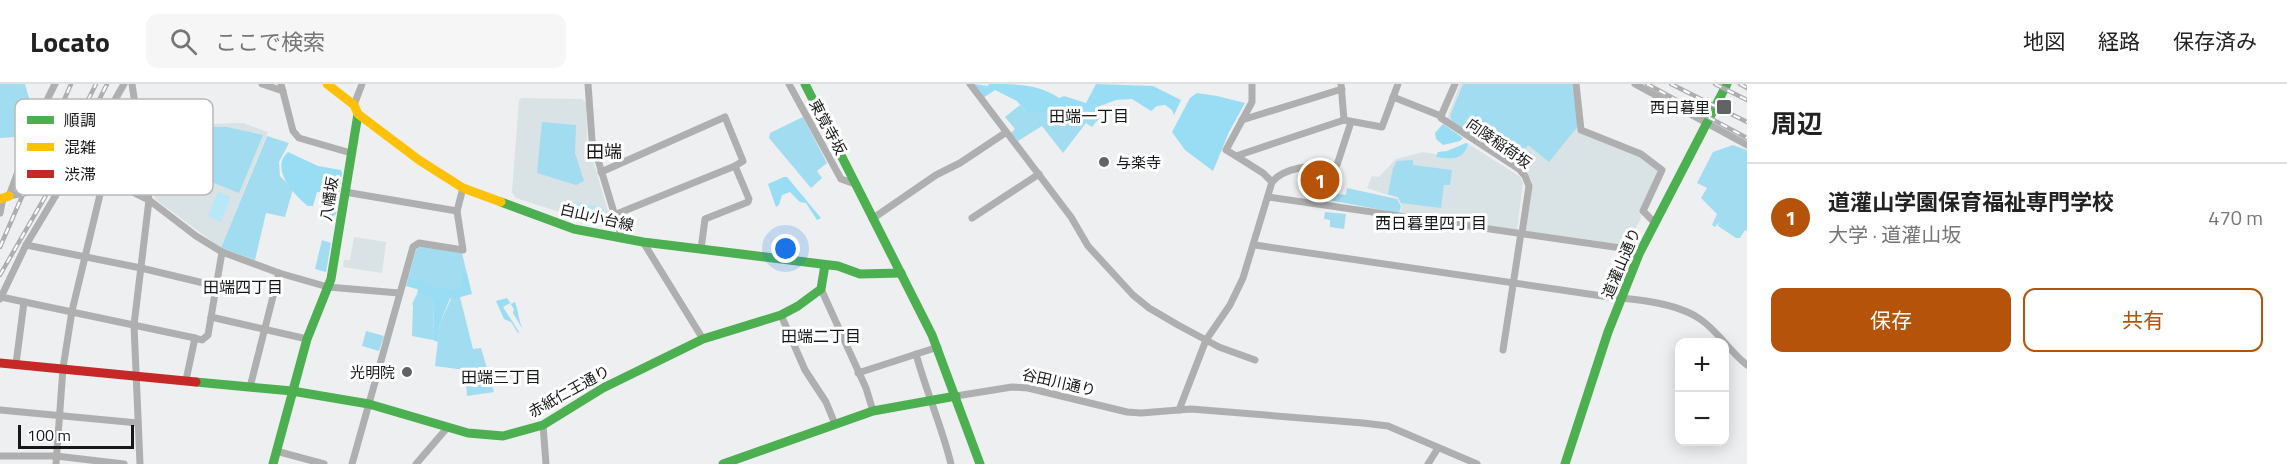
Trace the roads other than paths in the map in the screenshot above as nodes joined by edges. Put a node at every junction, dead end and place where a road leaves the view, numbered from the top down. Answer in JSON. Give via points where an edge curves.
{"nodes":[{"id":1,"x":55,"y":84,"type":"edge"},
{"id":2,"x":124,"y":84,"type":"edge"},
{"id":3,"x":132,"y":84,"type":"edge"},
{"id":4,"x":262,"y":84,"type":"edge"},
{"id":5,"x":327,"y":84,"type":"edge"},
{"id":6,"x":362,"y":84,"type":"edge"},
{"id":7,"x":588,"y":84,"type":"edge"},
{"id":8,"x":789,"y":84,"type":"edge"},
{"id":9,"x":805,"y":84,"type":"edge"},
{"id":10,"x":970,"y":84,"type":"edge"},
{"id":11,"x":1398,"y":84,"type":"edge"},
{"id":12,"x":1455,"y":84,"type":"edge"},
{"id":13,"x":1576,"y":84,"type":"edge"},
{"id":14,"x":1635,"y":84,"type":"edge"},
{"id":15,"x":1727,"y":84,"type":"edge"},
{"id":16,"x":1254,"y":85,"type":"edge"},
{"id":17,"x":1341,"y":86,"type":"edge"},
{"id":18,"x":282,"y":88,"type":"edge"},
{"id":19,"x":1393,"y":97,"type":"junction"},
{"id":20,"x":48,"y":99,"type":"edge"},
{"id":21,"x":115,"y":99,"type":"edge"},
{"id":22,"x":134,"y":99,"type":"edge"},
{"id":23,"x":356,"y":110,"type":"junction"},
{"id":24,"x":1441,"y":116,"type":"junction"},
{"id":25,"x":1242,"y":120,"type":"junction"},
{"id":26,"x":1348,"y":121,"type":"junction"},
{"id":27,"x":1709,"y":125,"type":"junction"},
{"id":28,"x":1005,"y":133,"type":"junction"},
{"id":29,"x":1747,"y":145,"type":"edge"},
{"id":30,"x":351,"y":153,"type":"junction"},
{"id":31,"x":1236,"y":156,"type":"junction"},
{"id":32,"x":735,"y":166,"type":"junction"},
{"id":33,"x":15,"y":172,"type":"edge"},
{"id":34,"x":601,"y":172,"type":"junction"},
{"id":35,"x":1038,"y":174,"type":"junction"},
{"id":36,"x":1272,"y":182,"type":"junction"},
{"id":37,"x":855,"y":184,"type":"junction"},
{"id":38,"x":463,"y":188,"type":"junction"},
{"id":39,"x":345,"y":192,"type":"junction"},
{"id":40,"x":54,"y":195,"type":"edge"},
{"id":41,"x":99,"y":195,"type":"edge"},
{"id":42,"x":139,"y":195,"type":"edge"},
{"id":43,"x":148,"y":195,"type":"edge"},
{"id":44,"x":1268,"y":197,"type":"junction"},
{"id":45,"x":4,"y":198,"type":"edge"},
{"id":46,"x":149,"y":200,"type":"junction"},
{"id":47,"x":457,"y":212,"type":"junction"},
{"id":48,"x":0,"y":213,"type":"edge"},
{"id":49,"x":615,"y":215,"type":"junction"},
{"id":50,"x":972,"y":218,"type":"dead end"},
{"id":51,"x":872,"y":219,"type":"junction"},
{"id":52,"x":1655,"y":224,"type":"junction"},
{"id":53,"x":1522,"y":233,"type":"junction"},
{"id":54,"x":622,"y":239,"type":"junction"},
{"id":55,"x":642,"y":242,"type":"junction"},
{"id":56,"x":1255,"y":244,"type":"junction"},
{"id":57,"x":26,"y":245,"type":"junction"},
{"id":58,"x":701,"y":249,"type":"junction"},
{"id":59,"x":222,"y":252,"type":"junction"},
{"id":60,"x":1640,"y":254,"type":"junction"},
{"id":61,"x":85,"y":256,"type":"junction"},
{"id":62,"x":825,"y":265,"type":"junction"},
{"id":63,"x":141,"y":268,"type":"junction"},
{"id":64,"x":279,"y":273,"type":"junction"},
{"id":65,"x":900,"y":273,"type":"junction"},
{"id":66,"x":1514,"y":282,"type":"junction"},
{"id":67,"x":216,"y":286,"type":"junction"},
{"id":68,"x":328,"y":287,"type":"junction"},
{"id":69,"x":821,"y":289,"type":"junction"},
{"id":70,"x":399,"y":292,"type":"junction"},
{"id":71,"x":1622,"y":297,"type":"junction"},
{"id":72,"x":0,"y":298,"type":"edge"},
{"id":73,"x":24,"y":302,"type":"junction"},
{"id":74,"x":72,"y":311,"type":"junction"},
{"id":75,"x":781,"y":315,"type":"junction"},
{"id":76,"x":211,"y":317,"type":"junction"},
{"id":77,"x":134,"y":325,"type":"junction"},
{"id":78,"x":264,"y":330,"type":"junction"},
{"id":79,"x":195,"y":338,"type":"junction"},
{"id":80,"x":307,"y":339,"type":"junction"},
{"id":81,"x":703,"y":339,"type":"junction"},
{"id":82,"x":1206,"y":340,"type":"junction"},
{"id":83,"x":938,"y":347,"type":"junction"},
{"id":84,"x":1503,"y":351,"type":"dead end"},
{"id":85,"x":916,"y":354,"type":"junction"},
{"id":86,"x":1255,"y":360,"type":"dead end"},
{"id":87,"x":0,"y":363,"type":"edge"},
{"id":88,"x":16,"y":364,"type":"junction"},
{"id":89,"x":1747,"y":365,"type":"edge"},
{"id":90,"x":63,"y":368,"type":"junction"},
{"id":91,"x":858,"y":373,"type":"junction"},
{"id":92,"x":136,"y":376,"type":"junction"},
{"id":93,"x":186,"y":380,"type":"junction"},
{"id":94,"x":250,"y":387,"type":"junction"},
{"id":95,"x":292,"y":391,"type":"junction"},
{"id":96,"x":956,"y":396,"type":"junction"},
{"id":97,"x":929,"y":399,"type":"junction"},
{"id":98,"x":369,"y":404,"type":"junction"},
{"id":99,"x":0,"y":410,"type":"edge"},
{"id":100,"x":1179,"y":410,"type":"junction"},
{"id":101,"x":873,"y":411,"type":"junction"},
{"id":102,"x":59,"y":415,"type":"junction"},
{"id":103,"x":138,"y":423,"type":"junction"},
{"id":104,"x":835,"y":424,"type":"junction"},
{"id":105,"x":543,"y":425,"type":"junction"},
{"id":106,"x":447,"y":428,"type":"junction"},
{"id":107,"x":1438,"y":448,"type":"junction"},
{"id":108,"x":276,"y":451,"type":"junction"},
{"id":109,"x":0,"y":456,"type":"edge"},
{"id":110,"x":56,"y":460,"type":"edge"},
{"id":111,"x":124,"y":464,"type":"edge"},
{"id":112,"x":140,"y":464,"type":"edge"},
{"id":113,"x":273,"y":464,"type":"edge"},
{"id":114,"x":324,"y":464,"type":"edge"},
{"id":115,"x":352,"y":464,"type":"edge"},
{"id":116,"x":416,"y":464,"type":"edge"},
{"id":117,"x":546,"y":464,"type":"edge"},
{"id":118,"x":723,"y":464,"type":"edge"},
{"id":119,"x":951,"y":464,"type":"edge"},
{"id":120,"x":980,"y":464,"type":"edge"},
{"id":121,"x":1428,"y":464,"type":"edge"},
{"id":122,"x":1477,"y":464,"type":"edge"},
{"id":123,"x":1565,"y":464,"type":"edge"}],
"edges":[{"from":1,"to":20,"type":"street"},
{"from":2,"to":21,"type":"street"},
{"from":3,"to":22,"type":"street"},
{"from":4,"to":18,"type":"street"},
{"from":5,"to":23,"type":"street","name":"白山小台線"},
{"from":6,"to":23,"type":"street"},
{"from":7,"to":34,"type":"street","via":[[592,140]]},
{"from":8,"to":37,"type":"street","name":"東覚寺坂","via":[[844,181]]},
{"from":9,"to":37,"type":"street"},
{"from":10,"to":28,"type":"street"},
{"from":11,"to":19,"type":"street"},
{"from":12,"to":24,"type":"street"},
{"from":13,"to":52,"type":"street","via":[[1581,130],[1641,154],[1662,170],[1643,211]]},
{"from":14,"to":27,"type":"street"},
{"from":15,"to":27,"type":"street","name":"道灌山通り"},
{"from":16,"to":25,"type":"street","via":[[1252,102]]},
{"from":17,"to":25,"type":"street"},
{"from":17,"to":26,"type":"street"},
{"from":18,"to":30,"type":"street","via":[[293,131],[299,138]]},
{"from":19,"to":24,"type":"street","name":"向陵稲荷坂"},
{"from":19,"to":26,"type":"street","via":[[1382,127]]},
{"from":23,"to":30,"type":"street","name":"八幡坂"},
{"from":23,"to":38,"type":"street","name":"白山小台線","via":[[419,160]]},
{"from":24,"to":53,"type":"street","name":"向陵稲荷坂","via":[[1525,176],[1529,186]]},
{"from":25,"to":31,"type":"street","via":[[1226,150]]},
{"from":26,"to":31,"type":"street"},
{"from":26,"to":36,"type":"street","via":[[1337,165],[1308,166],[1277,176]]},
{"from":27,"to":29,"type":"street"},
{"from":27,"to":52,"type":"street","name":"道灌山通り"},
{"from":28,"to":35,"type":"street"},
{"from":28,"to":51,"type":"street"},
{"from":30,"to":39,"type":"street","name":"八幡坂"},
{"from":31,"to":36,"type":"street"},
{"from":32,"to":34,"type":"street","via":[[743,161],[725,117]]},
{"from":32,"to":49,"type":"street"},
{"from":32,"to":58,"type":"street","via":[[749,199],[705,219]]},
{"from":33,"to":45,"type":"street"},
{"from":34,"to":49,"type":"street"},
{"from":35,"to":50,"type":"street"},
{"from":35,"to":82,"type":"street","via":[[1088,246],[1126,288],[1149,308]]},
{"from":36,"to":44,"type":"street"},
{"from":37,"to":51,"type":"street"},
{"from":38,"to":47,"type":"street"},
{"from":38,"to":54,"type":"street","name":"白山小台線","via":[[574,229]]},
{"from":39,"to":47,"type":"street"},
{"from":39,"to":68,"type":"street","name":"八幡坂"},
{"from":40,"to":57,"type":"street"},
{"from":41,"to":61,"type":"street"},
{"from":42,"to":46,"type":"street"},
{"from":43,"to":46,"type":"street"},
{"from":44,"to":53,"type":"street"},
{"from":44,"to":56,"type":"street"},
{"from":45,"to":48,"type":"street"},
{"from":46,"to":59,"type":"street"},
{"from":46,"to":63,"type":"street"},
{"from":47,"to":70,"type":"street","via":[[463,250],[419,243],[413,247]]},
{"from":49,"to":54,"type":"street"},
{"from":51,"to":65,"type":"street"},
{"from":52,"to":60,"type":"street","name":"道灌山通り"},
{"from":53,"to":60,"type":"street"},
{"from":53,"to":66,"type":"street","name":"向陵稲荷坂"},
{"from":54,"to":55,"type":"street","name":"白山小台線"},
{"from":55,"to":58,"type":"street","name":"白山小台線"},
{"from":55,"to":81,"type":"street"},
{"from":56,"to":66,"type":"street"},
{"from":56,"to":82,"type":"street","via":[[1234,297]]},
{"from":57,"to":61,"type":"street"},
{"from":57,"to":72,"type":"street"},
{"from":58,"to":62,"type":"street","name":"白山小台線"},
{"from":59,"to":64,"type":"street"},
{"from":59,"to":67,"type":"street"},
{"from":60,"to":71,"type":"street","name":"道灌山通り"},
{"from":61,"to":63,"type":"street"},
{"from":61,"to":74,"type":"street"},
{"from":62,"to":65,"type":"street","name":"白山小台線","via":[[871,274]]},
{"from":62,"to":69,"type":"street"},
{"from":63,"to":67,"type":"street"},
{"from":63,"to":77,"type":"street"},
{"from":64,"to":68,"type":"street"},
{"from":64,"to":78,"type":"street"},
{"from":65,"to":83,"type":"street"},
{"from":66,"to":71,"type":"street"},
{"from":66,"to":84,"type":"street","name":"向陵稲荷坂"},
{"from":67,"to":76,"type":"street"},
{"from":68,"to":70,"type":"street"},
{"from":68,"to":80,"type":"street","name":"八幡坂"},
{"from":69,"to":75,"type":"street","name":"赤紙仁王通り"},
{"from":69,"to":91,"type":"street"},
{"from":70,"to":98,"type":"street"},
{"from":71,"to":89,"type":"street","via":[[1665,305],[1701,319]]},
{"from":71,"to":123,"type":"street","name":"道灌山通り"},
{"from":72,"to":73,"type":"street"},
{"from":73,"to":74,"type":"street"},
{"from":73,"to":88,"type":"street"},
{"from":74,"to":77,"type":"street"},
{"from":74,"to":90,"type":"street"},
{"from":75,"to":81,"type":"street","name":"赤紙仁王通り"},
{"from":75,"to":104,"type":"street"},
{"from":76,"to":78,"type":"street"},
{"from":76,"to":79,"type":"street","via":[[206,338]]},
{"from":77,"to":79,"type":"street"},
{"from":77,"to":92,"type":"street"},
{"from":78,"to":80,"type":"street"},
{"from":78,"to":94,"type":"street"},
{"from":79,"to":93,"type":"street"},
{"from":80,"to":95,"type":"street","name":"八幡坂"},
{"from":81,"to":105,"type":"street","name":"赤紙仁王通り","via":[[603,388]]},
{"from":82,"to":86,"type":"street"},
{"from":82,"to":100,"type":"street"},
{"from":83,"to":85,"type":"street"},
{"from":83,"to":96,"type":"street"},
{"from":85,"to":91,"type":"street"},
{"from":85,"to":97,"type":"street"},
{"from":87,"to":88,"type":"street","name":"赤紙仁王通り"},
{"from":88,"to":90,"type":"street","name":"赤紙仁王通り"},
{"from":90,"to":92,"type":"street","name":"赤紙仁王通り"},
{"from":90,"to":102,"type":"street"},
{"from":91,"to":101,"type":"street"},
{"from":92,"to":93,"type":"street","name":"赤紙仁王通り"},
{"from":92,"to":103,"type":"street"},
{"from":93,"to":94,"type":"street","name":"赤紙仁王通り"},
{"from":94,"to":95,"type":"street","name":"赤紙仁王通り"},
{"from":95,"to":98,"type":"street","name":"赤紙仁王通り"},
{"from":95,"to":108,"type":"street","name":"八幡坂"},
{"from":96,"to":97,"type":"street","name":"谷田川通り"},
{"from":96,"to":100,"type":"street","name":"谷田川通り","via":[[1012,387],[1127,412]]},
{"from":96,"to":120,"type":"street"},
{"from":97,"to":101,"type":"street","name":"谷田川通り"},
{"from":97,"to":119,"type":"street"},
{"from":98,"to":106,"type":"street","name":"赤紙仁王通り"},
{"from":98,"to":115,"type":"street"},
{"from":99,"to":102,"type":"street"},
{"from":100,"to":107,"type":"street","name":"谷田川通り","via":[[1388,426]]},
{"from":101,"to":104,"type":"street","name":"谷田川通り"},
{"from":102,"to":103,"type":"street"},
{"from":102,"to":110,"type":"street"},
{"from":103,"to":112,"type":"street"},
{"from":104,"to":118,"type":"street","name":"谷田川通り"},
{"from":105,"to":106,"type":"street","name":"赤紙仁王通り","via":[[503,436]]},
{"from":105,"to":117,"type":"street"},
{"from":106,"to":116,"type":"street"},
{"from":107,"to":121,"type":"street"},
{"from":107,"to":122,"type":"street","name":"谷田川通り"},
{"from":108,"to":113,"type":"street","name":"八幡坂"},
{"from":108,"to":114,"type":"street"},
{"from":109,"to":110,"type":"street"},
{"from":110,"to":111,"type":"street"}]}
